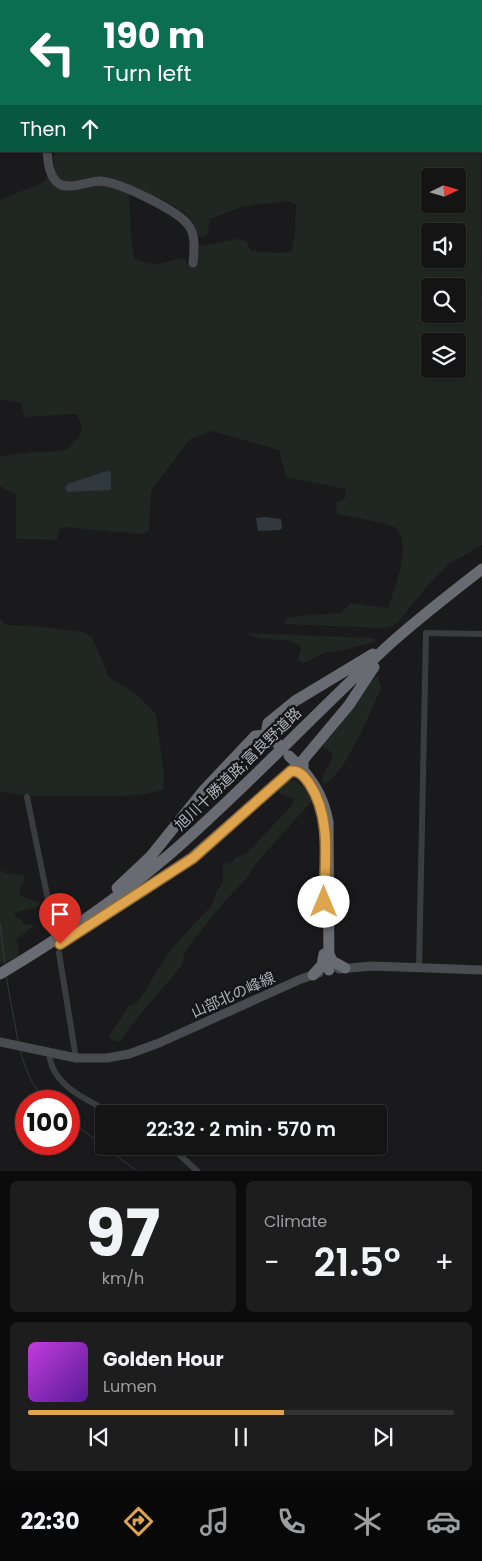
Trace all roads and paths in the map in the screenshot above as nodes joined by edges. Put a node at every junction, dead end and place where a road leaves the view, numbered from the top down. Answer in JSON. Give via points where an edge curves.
{"nodes":[{"id":1,"x":47,"y":152,"type":"edge"},
{"id":2,"x":193,"y":263,"type":"dead end"},
{"id":3,"x":482,"y":569,"type":"edge"},
{"id":4,"x":482,"y":576,"type":"edge"},
{"id":5,"x":482,"y":634,"type":"edge"},
{"id":6,"x":392,"y":643,"type":"junction"},
{"id":7,"x":374,"y":667,"type":"junction"},
{"id":8,"x":266,"y":734,"type":"junction"},
{"id":9,"x":278,"y":747,"type":"dead end"},
{"id":10,"x":288,"y":757,"type":"dead end"},
{"id":11,"x":301,"y":770,"type":"junction"},
{"id":12,"x":27,"y":797,"type":"dead end"},
{"id":13,"x":89,"y":920,"type":"junction"},
{"id":14,"x":55,"y":934,"type":"dead end"},
{"id":15,"x":59,"y":953,"type":"dead end"},
{"id":16,"x":326,"y":954,"type":"junction"},
{"id":17,"x":345,"y":968,"type":"junction"},
{"id":18,"x":419,"y":968,"type":"junction"},
{"id":19,"x":12,"y":969,"type":"junction"},
{"id":20,"x":482,"y":970,"type":"edge"},
{"id":21,"x":322,"y":972,"type":"junction"},
{"id":22,"x":0,"y":974,"type":"edge"},
{"id":23,"x":0,"y":979,"type":"edge"},
{"id":24,"x":0,"y":1042,"type":"edge"},
{"id":25,"x":49,"y":1053,"type":"junction"},
{"id":26,"x":76,"y":1058,"type":"junction"},
{"id":27,"x":97,"y":1105,"type":"edge"},
{"id":28,"x":180,"y":1155,"type":"edge"},
{"id":29,"x":197,"y":1171,"type":"edge"}],
"edges":[{"from":1,"to":2,"type":"main road","via":[[50,172],[62,185],[112,183],[180,216],[193,234]]},
{"from":3,"to":6,"type":"highway","name":"旭川十勝道路;富良野道路"},
{"from":4,"to":7,"type":"highway","name":"旭川十勝道路;富良野道路"},
{"from":5,"to":18,"type":"street","via":[[426,633]]},
{"from":6,"to":8,"type":"highway","via":[[295,701],[268,723]]},
{"from":6,"to":13,"type":"highway","name":"旭川十勝道路;富良野道路","via":[[197,830]]},
{"from":7,"to":11,"type":"highway","via":[[349,705],[303,760]]},
{"from":7,"to":13,"type":"highway","name":"旭川十勝道路;富良野道路","via":[[201,834],[134,890]]},
{"from":8,"to":9,"type":"highway"},
{"from":8,"to":13,"type":"highway","via":[[255,736],[247,743],[151,856]]},
{"from":10,"to":11,"type":"highway"},
{"from":11,"to":13,"type":"highway","via":[[291,771],[193,858],[141,892]]},
{"from":11,"to":16,"type":"highway","via":[[312,780],[323,800],[328,822]]},
{"from":12,"to":14,"type":"street"},
{"from":13,"to":19,"type":"highway","name":"旭川十勝道路;富良野道路","via":[[60,944]]},
{"from":15,"to":26,"type":"street"},
{"from":16,"to":17,"type":"highway"},
{"from":16,"to":21,"type":"highway"},
{"from":17,"to":18,"type":"main road","name":"山部北の峰線"},
{"from":17,"to":21,"type":"main road","name":"山部北の峰線"},
{"from":18,"to":20,"type":"main road","name":"山部北の峰線"},
{"from":19,"to":22,"type":"highway","name":"旭川十勝道路;富良野道路"},
{"from":19,"to":23,"type":"highway","name":"旭川十勝道路;富良野道路"},
{"from":21,"to":26,"type":"main road","name":"山部北の峰線","via":[[142,1050],[106,1058]]},
{"from":24,"to":25,"type":"main road","name":"山部北の峰線"},
{"from":25,"to":26,"type":"main road","name":"山部北の峰線"},
{"from":25,"to":27,"type":"street","via":[[52,1067],[65,1085]]},
{"from":28,"to":29,"type":"street"}]}
